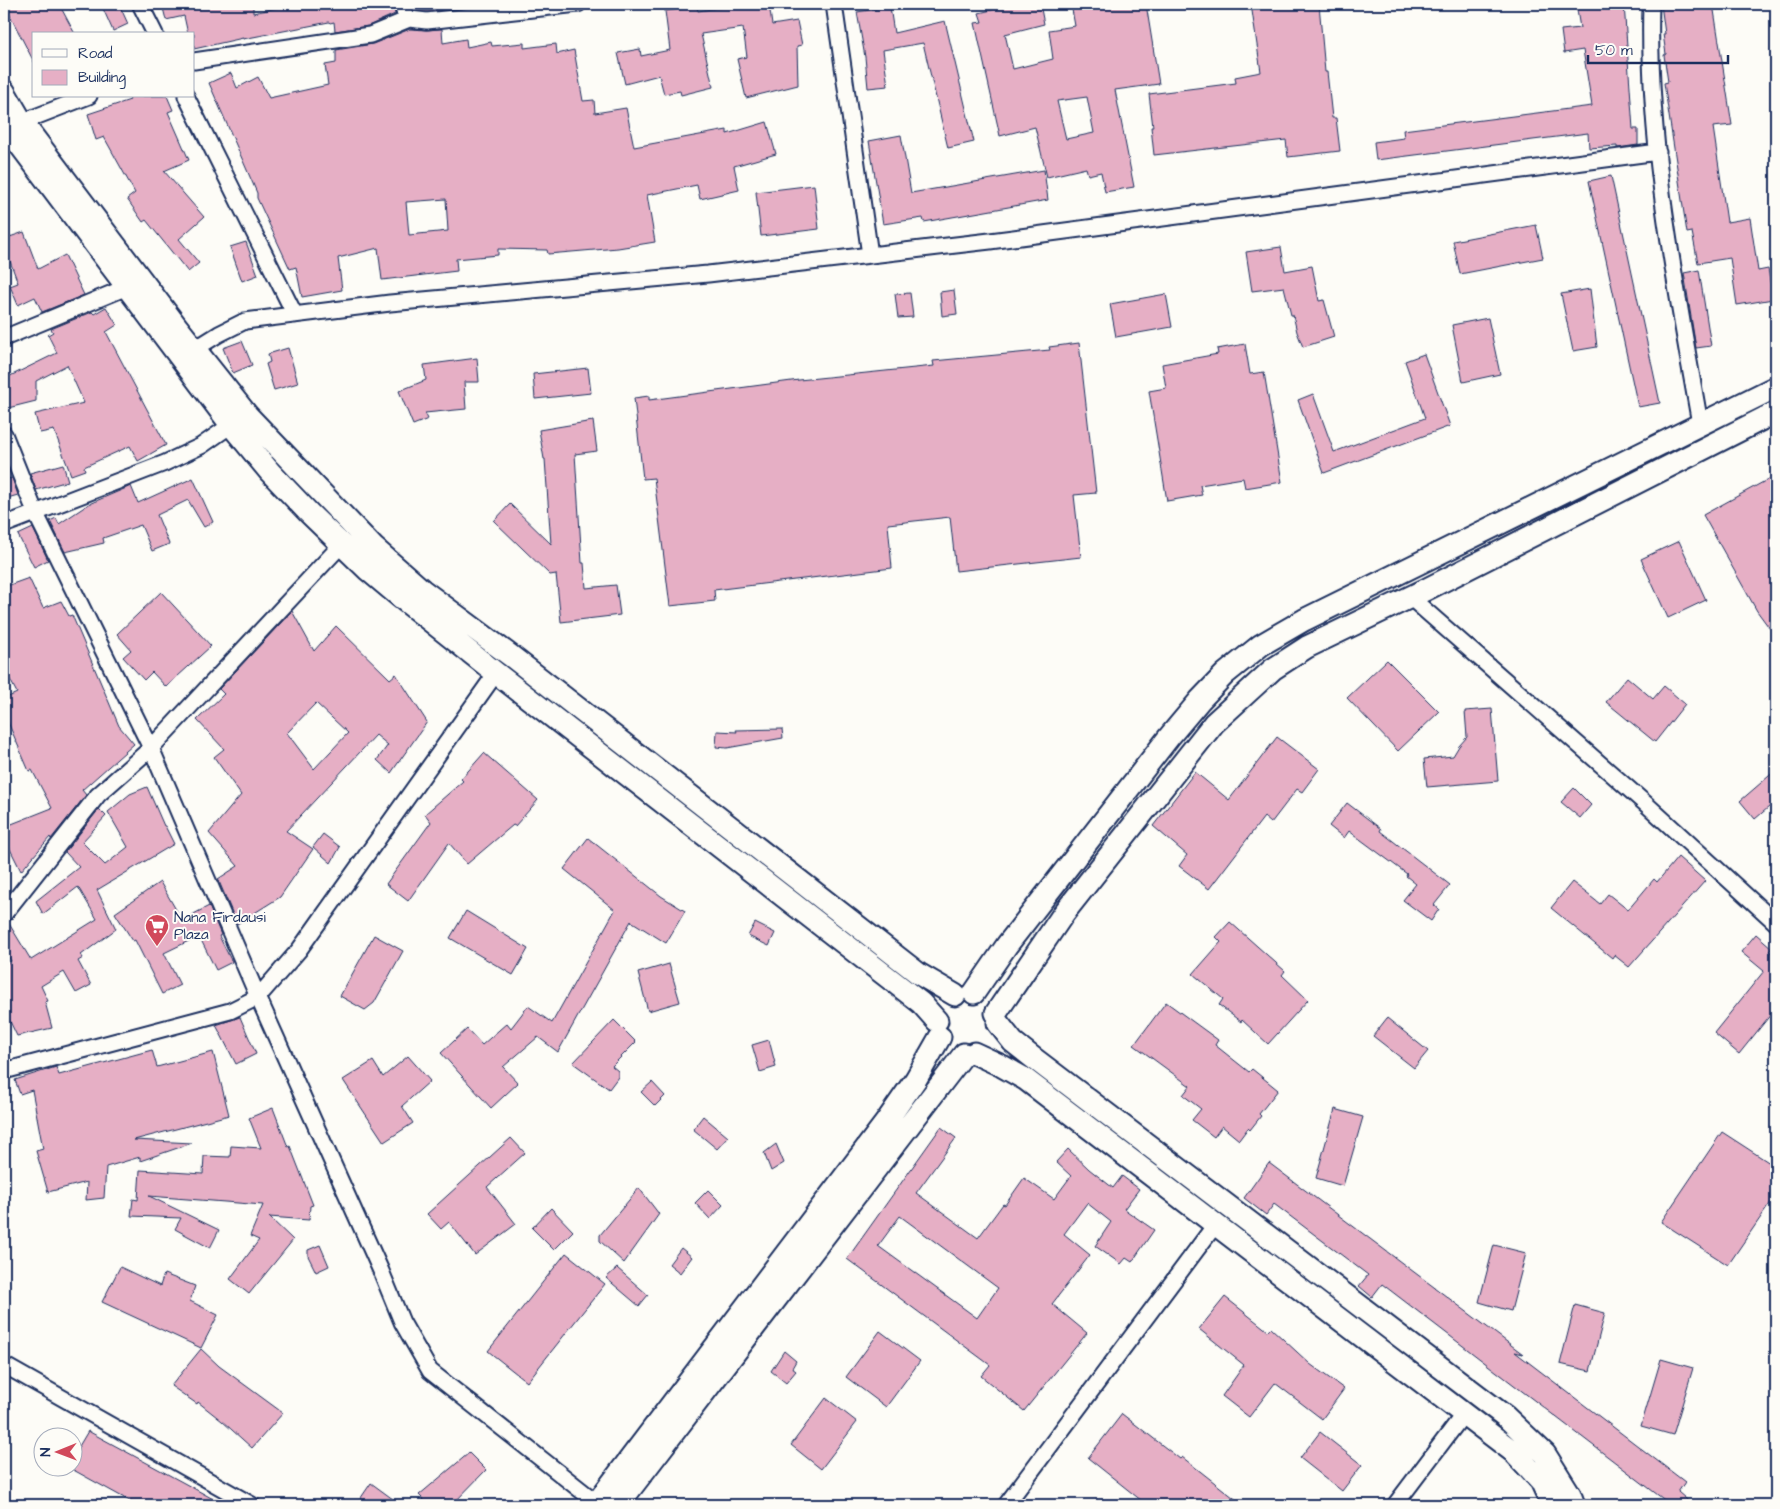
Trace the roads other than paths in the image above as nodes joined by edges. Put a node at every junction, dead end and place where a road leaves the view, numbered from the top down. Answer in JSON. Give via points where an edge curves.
{"nodes":[{"id":1,"x":140,"y":4,"type":"edge"},
{"id":2,"x":403,"y":4,"type":"edge"},
{"id":3,"x":578,"y":4,"type":"edge"},
{"id":4,"x":834,"y":4,"type":"edge"},
{"id":5,"x":1651,"y":4,"type":"edge"},
{"id":6,"x":408,"y":19,"type":"junction"},
{"id":7,"x":154,"y":32,"type":"edge"},
{"id":8,"x":195,"y":61,"type":"edge"},
{"id":9,"x":4,"y":91,"type":"edge"},
{"id":10,"x":83,"y":98,"type":"edge"},
{"id":11,"x":187,"y":98,"type":"edge"},
{"id":12,"x":13,"y":123,"type":"edge"},
{"id":13,"x":1658,"y":152,"type":"junction"},
{"id":14,"x":870,"y":255,"type":"junction"},
{"id":15,"x":127,"y":288,"type":"junction"},
{"id":16,"x":296,"y":315,"type":"junction"},
{"id":17,"x":4,"y":338,"type":"edge"},
{"id":18,"x":195,"y":349,"type":"junction"},
{"id":19,"x":1776,"y":386,"type":"edge"},
{"id":20,"x":1776,"y":412,"type":"edge"},
{"id":21,"x":1700,"y":424,"type":"junction"},
{"id":22,"x":231,"y":426,"type":"junction"},
{"id":23,"x":4,"y":434,"type":"edge"},
{"id":24,"x":36,"y":514,"type":"junction"},
{"id":25,"x":4,"y":525,"type":"edge"},
{"id":26,"x":342,"y":544,"type":"junction"},
{"id":27,"x":1410,"y":597,"type":"junction"},
{"id":28,"x":496,"y":673,"type":"junction"},
{"id":29,"x":151,"y":748,"type":"junction"},
{"id":30,"x":4,"y":914,"type":"edge"},
{"id":31,"x":1776,"y":923,"type":"edge"},
{"id":32,"x":964,"y":994,"type":"junction"},
{"id":33,"x":258,"y":997,"type":"junction"},
{"id":34,"x":997,"y":1018,"type":"junction"},
{"id":35,"x":938,"y":1029,"type":"junction"},
{"id":36,"x":969,"y":1053,"type":"junction"},
{"id":37,"x":4,"y":1071,"type":"edge"},
{"id":38,"x":1215,"y":1225,"type":"junction"},
{"id":39,"x":4,"y":1365,"type":"edge"},
{"id":40,"x":1464,"y":1415,"type":"junction"},
{"id":41,"x":596,"y":1504,"type":"edge"},
{"id":42,"x":621,"y":1504,"type":"edge"},
{"id":43,"x":252,"y":1505,"type":"edge"},
{"id":44,"x":1006,"y":1505,"type":"edge"},
{"id":45,"x":1395,"y":1505,"type":"edge"},
{"id":46,"x":1552,"y":1505,"type":"edge"},
{"id":47,"x":1574,"y":1505,"type":"edge"}],
"edges":[{"from":1,"to":7,"type":"street"},
{"from":2,"to":6,"type":"street"},
{"from":3,"to":6,"type":"street","via":[[428,21]]},
{"from":4,"to":14,"type":"street"},
{"from":5,"to":13,"type":"street","via":[[1650,40]]},
{"from":6,"to":8,"type":"street","via":[[370,35]]},
{"from":9,"to":12,"type":"street"},
{"from":10,"to":12,"type":"street"},
{"from":11,"to":16,"type":"street"},
{"from":12,"to":15,"type":"street"},
{"from":12,"to":18,"type":"street"},
{"from":13,"to":14,"type":"street"},
{"from":13,"to":21,"type":"street","via":[[1666,227]]},
{"from":14,"to":16,"type":"street"},
{"from":15,"to":17,"type":"street"},
{"from":15,"to":22,"type":"street"},
{"from":16,"to":18,"type":"street","via":[[245,321]]},
{"from":18,"to":32,"type":"street","via":[[248,416],[322,495],[374,548],[422,590],[919,974]]},
{"from":19,"to":21,"type":"street"},
{"from":20,"to":27,"type":"street"},
{"from":21,"to":32,"type":"street","via":[[1304,620],[1261,645],[1200,700],[1013,938]]},
{"from":22,"to":24,"type":"street","via":[[201,446],[165,463]]},
{"from":22,"to":26,"type":"street","via":[[276,479]]},
{"from":23,"to":24,"type":"street"},
{"from":24,"to":25,"type":"street"},
{"from":24,"to":29,"type":"street"},
{"from":26,"to":28,"type":"street","via":[[399,596]]},
{"from":26,"to":29,"type":"street"},
{"from":27,"to":31,"type":"street"},
{"from":27,"to":34,"type":"street","via":[[1307,647],[1273,669],[1214,723],[1064,912]]},
{"from":28,"to":33,"type":"street","via":[[299,950]]},
{"from":28,"to":35,"type":"street","via":[[921,1003]]},
{"from":29,"to":30,"type":"street","via":[[98,795]]},
{"from":29,"to":33,"type":"street"},
{"from":32,"to":34,"type":"street","via":[[987,1000]]},
{"from":32,"to":35,"type":"street","via":[[946,1000],[940,1008]]},
{"from":33,"to":37,"type":"street","via":[[230,1011]]},
{"from":33,"to":41,"type":"street","via":[[402,1322],[430,1371]]},
{"from":34,"to":36,"type":"street","via":[[996,1033],[991,1042],[984,1049]]},
{"from":34,"to":47,"type":"street","via":[[1013,1042],[1032,1057],[1506,1417],[1545,1454]]},
{"from":35,"to":36,"type":"street","via":[[946,1045],[954,1051]]},
{"from":35,"to":41,"type":"street","via":[[916,1079],[886,1122]]},
{"from":36,"to":38,"type":"street","via":[[1024,1079]]},
{"from":36,"to":42,"type":"street"},
{"from":38,"to":40,"type":"street"},
{"from":38,"to":44,"type":"street"},
{"from":39,"to":43,"type":"street"},
{"from":40,"to":45,"type":"street"},
{"from":40,"to":46,"type":"street","via":[[1515,1454],[1541,1481]]}]}
